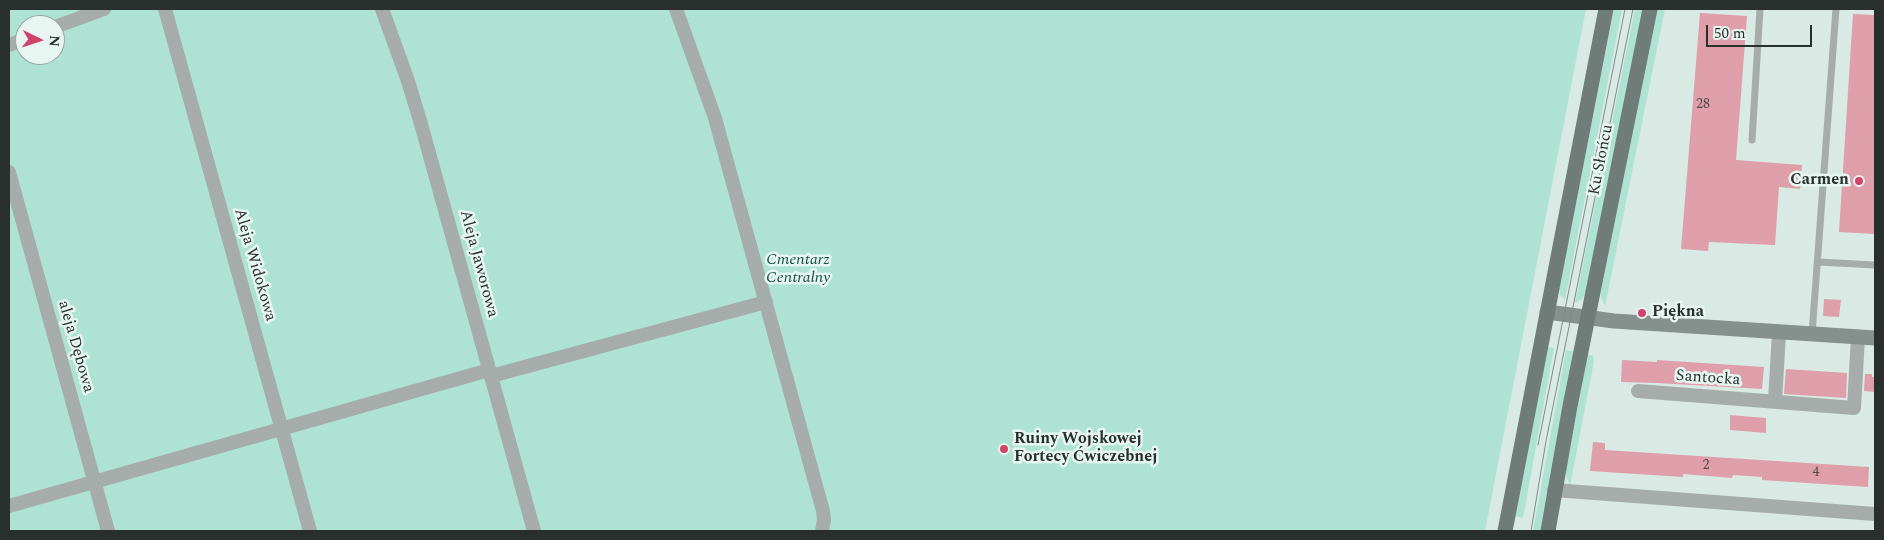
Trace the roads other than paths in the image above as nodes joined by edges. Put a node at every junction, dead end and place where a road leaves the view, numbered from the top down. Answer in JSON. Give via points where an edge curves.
{"nodes":[{"id":1,"x":104,"y":9,"type":"edge"},
{"id":2,"x":164,"y":9,"type":"edge"},
{"id":3,"x":382,"y":9,"type":"edge"},
{"id":4,"x":676,"y":9,"type":"edge"},
{"id":5,"x":1606,"y":9,"type":"edge"},
{"id":6,"x":1650,"y":9,"type":"edge"},
{"id":7,"x":1760,"y":9,"type":"edge"},
{"id":8,"x":1836,"y":9,"type":"edge"},
{"id":9,"x":65,"y":23,"type":"edge"},
{"id":10,"x":1752,"y":140,"type":"dead end"},
{"id":11,"x":9,"y":172,"type":"edge"},
{"id":12,"x":1818,"y":262,"type":"junction"},
{"id":13,"x":1875,"y":265,"type":"edge"},
{"id":14,"x":766,"y":302,"type":"junction"},
{"id":15,"x":1547,"y":312,"type":"junction"},
{"id":16,"x":1588,"y":319,"type":"junction"},
{"id":17,"x":1779,"y":332,"type":"junction"},
{"id":18,"x":1812,"y":335,"type":"junction"},
{"id":19,"x":1858,"y":337,"type":"junction"},
{"id":20,"x":1875,"y":338,"type":"edge"},
{"id":21,"x":490,"y":373,"type":"junction"},
{"id":22,"x":1638,"y":392,"type":"dead end"},
{"id":23,"x":1775,"y":401,"type":"junction"},
{"id":24,"x":282,"y":429,"type":"junction"},
{"id":25,"x":95,"y":482,"type":"junction"},
{"id":26,"x":1554,"y":490,"type":"junction"},
{"id":27,"x":9,"y":506,"type":"edge"},
{"id":28,"x":1875,"y":514,"type":"edge"},
{"id":29,"x":108,"y":531,"type":"edge"},
{"id":30,"x":310,"y":531,"type":"edge"},
{"id":31,"x":534,"y":531,"type":"edge"},
{"id":32,"x":822,"y":531,"type":"edge"},
{"id":33,"x":1505,"y":531,"type":"edge"},
{"id":34,"x":1548,"y":531,"type":"edge"}],
"edges":[{"from":1,"to":9,"type":"street"},
{"from":2,"to":24,"type":"street","name":"Aleja Widokowa"},
{"from":3,"to":21,"type":"street","name":"Aleja Jaworowa","via":[[421,124]]},
{"from":4,"to":14,"type":"street","via":[[715,118]]},
{"from":5,"to":15,"type":"main road","name":"Ku Słońcu"},
{"from":6,"to":16,"type":"main road","name":"Ku Słońcu"},
{"from":7,"to":10,"type":"lane"},
{"from":8,"to":12,"type":"lane"},
{"from":11,"to":25,"type":"street","name":"aleja Dębowa"},
{"from":12,"to":13,"type":"lane"},
{"from":12,"to":18,"type":"lane"},
{"from":14,"to":21,"type":"street"},
{"from":14,"to":32,"type":"street","via":[[823,511]]},
{"from":15,"to":16,"type":"street"},
{"from":15,"to":33,"type":"main road","name":"Ku Słońcu"},
{"from":16,"to":17,"type":"street"},
{"from":16,"to":26,"type":"main road","name":"Ku Słońcu"},
{"from":17,"to":18,"type":"street"},
{"from":17,"to":23,"type":"street"},
{"from":18,"to":19,"type":"street"},
{"from":19,"to":20,"type":"street"},
{"from":19,"to":23,"type":"street","name":"Santocka","via":[[1854,408]]},
{"from":21,"to":24,"type":"street"},
{"from":21,"to":31,"type":"street","name":"Aleja Jaworowa"},
{"from":22,"to":23,"type":"street","name":"Santocka"},
{"from":24,"to":25,"type":"street"},
{"from":24,"to":30,"type":"street","name":"Aleja Widokowa"},
{"from":25,"to":27,"type":"street"},
{"from":25,"to":29,"type":"street","name":"aleja Dębowa"},
{"from":26,"to":28,"type":"street"},
{"from":26,"to":34,"type":"main road","name":"Ku Słońcu"}]}
